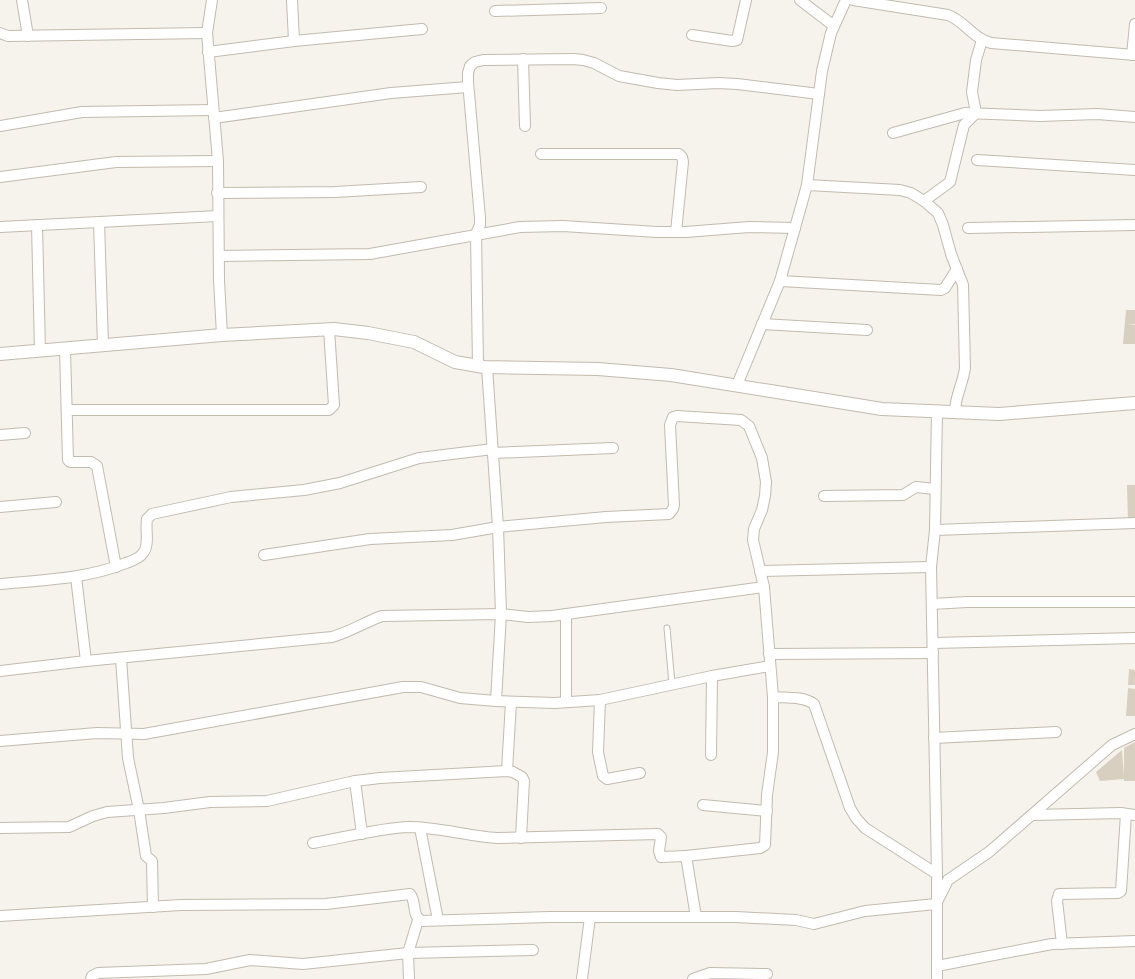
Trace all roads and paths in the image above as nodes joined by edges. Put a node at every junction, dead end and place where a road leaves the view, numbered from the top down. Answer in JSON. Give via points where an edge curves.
{"nodes":[{"id":1,"x":22,"y":0,"type":"edge"},
{"id":2,"x":212,"y":0,"type":"edge"},
{"id":3,"x":292,"y":0,"type":"edge"},
{"id":4,"x":746,"y":0,"type":"edge"},
{"id":5,"x":800,"y":0,"type":"edge"},
{"id":6,"x":846,"y":0,"type":"edge"},
{"id":7,"x":853,"y":0,"type":"edge"},
{"id":8,"x":550,"y":5,"type":"edge"},
{"id":9,"x":601,"y":8,"type":"dead end"},
{"id":10,"x":495,"y":11,"type":"dead end"},
{"id":11,"x":1135,"y":24,"type":"edge"},
{"id":12,"x":834,"y":26,"type":"junction"},
{"id":13,"x":422,"y":29,"type":"dead end"},
{"id":14,"x":0,"y":33,"type":"edge"},
{"id":15,"x":207,"y":33,"type":"junction"},
{"id":16,"x":692,"y":35,"type":"dead end"},
{"id":17,"x":28,"y":36,"type":"junction"},
{"id":18,"x":982,"y":40,"type":"junction"},
{"id":19,"x":294,"y":41,"type":"junction"},
{"id":20,"x":208,"y":52,"type":"junction"},
{"id":21,"x":1134,"y":55,"type":"edge"},
{"id":22,"x":523,"y":59,"type":"junction"},
{"id":23,"x":468,"y":87,"type":"junction"},
{"id":24,"x":819,"y":94,"type":"junction"},
{"id":25,"x":976,"y":113,"type":"junction"},
{"id":26,"x":214,"y":114,"type":"junction"},
{"id":27,"x":1135,"y":116,"type":"edge"},
{"id":28,"x":0,"y":126,"type":"edge"},
{"id":29,"x":525,"y":126,"type":"dead end"},
{"id":30,"x":893,"y":133,"type":"dead end"},
{"id":31,"x":541,"y":154,"type":"dead end"},
{"id":32,"x":977,"y":160,"type":"dead end"},
{"id":33,"x":218,"y":161,"type":"junction"},
{"id":34,"x":1135,"y":170,"type":"edge"},
{"id":35,"x":0,"y":177,"type":"edge"},
{"id":36,"x":807,"y":185,"type":"junction"},
{"id":37,"x":421,"y":187,"type":"dead end"},
{"id":38,"x":217,"y":193,"type":"junction"},
{"id":39,"x":924,"y":201,"type":"junction"},
{"id":40,"x":218,"y":216,"type":"junction"},
{"id":41,"x":99,"y":222,"type":"junction"},
{"id":42,"x":37,"y":225,"type":"junction"},
{"id":43,"x":1135,"y":225,"type":"edge"},
{"id":44,"x":0,"y":227,"type":"edge"},
{"id":45,"x":795,"y":228,"type":"junction"},
{"id":46,"x":968,"y":228,"type":"dead end"},
{"id":47,"x":676,"y":232,"type":"junction"},
{"id":48,"x":476,"y":234,"type":"junction"},
{"id":49,"x":219,"y":256,"type":"junction"},
{"id":50,"x":957,"y":269,"type":"junction"},
{"id":51,"x":780,"y":281,"type":"junction"},
{"id":52,"x":762,"y":324,"type":"junction"},
{"id":53,"x":329,"y":329,"type":"junction"},
{"id":54,"x":867,"y":330,"type":"dead end"},
{"id":55,"x":222,"y":335,"type":"junction"},
{"id":56,"x":103,"y":345,"type":"junction"},
{"id":57,"x":65,"y":348,"type":"junction"},
{"id":58,"x":40,"y":351,"type":"junction"},
{"id":59,"x":0,"y":354,"type":"edge"},
{"id":60,"x":483,"y":367,"type":"junction"},
{"id":61,"x":737,"y":385,"type":"junction"},
{"id":62,"x":1135,"y":403,"type":"edge"},
{"id":63,"x":67,"y":410,"type":"junction"},
{"id":64,"x":937,"y":411,"type":"junction"},
{"id":65,"x":955,"y":412,"type":"junction"},
{"id":66,"x":25,"y":433,"type":"dead end"},
{"id":67,"x":0,"y":435,"type":"edge"},
{"id":68,"x":613,"y":448,"type":"dead end"},
{"id":69,"x":493,"y":451,"type":"junction"},
{"id":70,"x":936,"y":489,"type":"junction"},
{"id":71,"x":824,"y":496,"type":"dead end"},
{"id":72,"x":56,"y":502,"type":"dead end"},
{"id":73,"x":0,"y":507,"type":"edge"},
{"id":74,"x":1135,"y":523,"type":"edge"},
{"id":75,"x":498,"y":527,"type":"junction"},
{"id":76,"x":935,"y":530,"type":"junction"},
{"id":77,"x":264,"y":555,"type":"dead end"},
{"id":78,"x":116,"y":567,"type":"junction"},
{"id":79,"x":931,"y":567,"type":"junction"},
{"id":80,"x":760,"y":571,"type":"junction"},
{"id":81,"x":76,"y":577,"type":"junction"},
{"id":82,"x":0,"y":584,"type":"edge"},
{"id":83,"x":764,"y":587,"type":"junction"},
{"id":84,"x":1135,"y":602,"type":"edge"},
{"id":85,"x":932,"y":604,"type":"junction"},
{"id":86,"x":501,"y":614,"type":"junction"},
{"id":87,"x":566,"y":614,"type":"junction"},
{"id":88,"x":667,"y":628,"type":"dead end"},
{"id":89,"x":1135,"y":638,"type":"edge"},
{"id":90,"x":933,"y":648,"type":"junction"},
{"id":91,"x":769,"y":654,"type":"junction"},
{"id":92,"x":121,"y":658,"type":"junction"},
{"id":93,"x":86,"y":661,"type":"junction"},
{"id":94,"x":770,"y":666,"type":"junction"},
{"id":95,"x":0,"y":671,"type":"edge"},
{"id":96,"x":712,"y":676,"type":"junction"},
{"id":97,"x":672,"y":684,"type":"junction"},
{"id":98,"x":773,"y":697,"type":"junction"},
{"id":99,"x":600,"y":700,"type":"junction"},
{"id":100,"x":496,"y":701,"type":"junction"},
{"id":101,"x":510,"y":702,"type":"junction"},
{"id":102,"x":566,"y":702,"type":"junction"},
{"id":103,"x":1056,"y":732,"type":"dead end"},
{"id":104,"x":127,"y":733,"type":"junction"},
{"id":105,"x":1135,"y":734,"type":"edge"},
{"id":106,"x":934,"y":738,"type":"junction"},
{"id":107,"x":0,"y":741,"type":"edge"},
{"id":108,"x":711,"y":755,"type":"dead end"},
{"id":109,"x":640,"y":773,"type":"dead end"},
{"id":110,"x":514,"y":774,"type":"junction"},
{"id":111,"x":355,"y":781,"type":"junction"},
{"id":112,"x":704,"y":805,"type":"dead end"},
{"id":113,"x":139,"y":810,"type":"junction"},
{"id":114,"x":767,"y":811,"type":"junction"},
{"id":115,"x":1130,"y":814,"type":"edge"},
{"id":116,"x":1033,"y":815,"type":"junction"},
{"id":117,"x":0,"y":828,"type":"edge"},
{"id":118,"x":420,"y":828,"type":"junction"},
{"id":119,"x":362,"y":834,"type":"junction"},
{"id":120,"x":527,"y":838,"type":"junction"},
{"id":121,"x":314,"y":843,"type":"dead end"},
{"id":122,"x":686,"y":856,"type":"junction"},
{"id":123,"x":937,"y":874,"type":"junction"},
{"id":124,"x":936,"y":904,"type":"junction"},
{"id":125,"x":153,"y":907,"type":"junction"},
{"id":126,"x":0,"y":916,"type":"edge"},
{"id":127,"x":590,"y":917,"type":"junction"},
{"id":128,"x":696,"y":917,"type":"junction"},
{"id":129,"x":418,"y":920,"type":"junction"},
{"id":130,"x":438,"y":920,"type":"junction"},
{"id":131,"x":1135,"y":941,"type":"edge"},
{"id":132,"x":1062,"y":944,"type":"junction"},
{"id":133,"x":533,"y":950,"type":"dead end"},
{"id":134,"x":408,"y":953,"type":"junction"},
{"id":135,"x":937,"y":966,"type":"junction"},
{"id":136,"x":767,"y":974,"type":"dead end"},
{"id":137,"x":91,"y":979,"type":"edge"},
{"id":138,"x":409,"y":979,"type":"edge"},
{"id":139,"x":582,"y":979,"type":"edge"},
{"id":140,"x":693,"y":979,"type":"edge"},
{"id":141,"x":937,"y":979,"type":"edge"}],
"edges":[{"from":1,"to":17,"type":"street"},
{"from":2,"to":15,"type":"street"},
{"from":3,"to":19,"type":"street"},
{"from":4,"to":16,"type":"street","via":[[737,40]]},
{"from":5,"to":12,"type":"street"},
{"from":6,"to":12,"type":"street"},
{"from":7,"to":18,"type":"street","via":[[948,15]]},
{"from":8,"to":9,"type":"street"},
{"from":8,"to":10,"type":"street"},
{"from":11,"to":21,"type":"street"},
{"from":12,"to":24,"type":"street"},
{"from":13,"to":19,"type":"street"},
{"from":14,"to":17,"type":"street"},
{"from":15,"to":17,"type":"street"},
{"from":15,"to":20,"type":"street"},
{"from":18,"to":21,"type":"street"},
{"from":18,"to":25,"type":"street","via":[[972,92]]},
{"from":19,"to":20,"type":"street"},
{"from":20,"to":26,"type":"street"},
{"from":22,"to":23,"type":"street","via":[[475,62],[468,72]]},
{"from":22,"to":24,"type":"street","via":[[583,60],[620,76],[658,83],[737,84]]},
{"from":22,"to":29,"type":"street"},
{"from":23,"to":26,"type":"street"},
{"from":23,"to":48,"type":"street","via":[[480,218]]},
{"from":24,"to":36,"type":"street"},
{"from":25,"to":27,"type":"street"},
{"from":25,"to":30,"type":"street","via":[[952,115]]},
{"from":25,"to":39,"type":"street","via":[[964,125],[950,182]]},
{"from":26,"to":28,"type":"street","via":[[82,112]]},
{"from":26,"to":33,"type":"street"},
{"from":31,"to":47,"type":"street","via":[[678,154],[683,162]]},
{"from":32,"to":34,"type":"street"},
{"from":33,"to":35,"type":"street","via":[[116,162]]},
{"from":33,"to":38,"type":"street"},
{"from":36,"to":39,"type":"street","via":[[900,190]]},
{"from":36,"to":45,"type":"street"},
{"from":37,"to":38,"type":"street"},
{"from":38,"to":40,"type":"street"},
{"from":39,"to":50,"type":"street","via":[[938,214]]},
{"from":40,"to":41,"type":"street"},
{"from":40,"to":49,"type":"street"},
{"from":41,"to":42,"type":"street"},
{"from":41,"to":56,"type":"street"},
{"from":42,"to":44,"type":"street"},
{"from":42,"to":58,"type":"street"},
{"from":43,"to":46,"type":"street"},
{"from":45,"to":47,"type":"street","via":[[749,227]]},
{"from":45,"to":51,"type":"street"},
{"from":47,"to":48,"type":"street","via":[[563,226],[520,227]]},
{"from":48,"to":49,"type":"street","via":[[370,254]]},
{"from":48,"to":60,"type":"street"},
{"from":49,"to":55,"type":"street"},
{"from":50,"to":51,"type":"street","via":[[941,290]]},
{"from":50,"to":65,"type":"street","via":[[964,285],[965,368]]},
{"from":51,"to":52,"type":"street"},
{"from":52,"to":54,"type":"street"},
{"from":52,"to":61,"type":"street"},
{"from":53,"to":55,"type":"street"},
{"from":53,"to":60,"type":"street","via":[[414,342],[454,362]]},
{"from":53,"to":63,"type":"street","via":[[334,405],[329,410]]},
{"from":55,"to":56,"type":"street"},
{"from":56,"to":57,"type":"street"},
{"from":57,"to":58,"type":"street"},
{"from":57,"to":63,"type":"street"},
{"from":58,"to":59,"type":"street"},
{"from":60,"to":61,"type":"street","via":[[598,368]]},
{"from":60,"to":69,"type":"street"},
{"from":61,"to":64,"type":"street","via":[[882,409]]},
{"from":62,"to":65,"type":"street","via":[[999,414]]},
{"from":63,"to":78,"type":"street","via":[[68,460],[91,462],[97,466]]},
{"from":64,"to":65,"type":"street"},
{"from":64,"to":70,"type":"street"},
{"from":66,"to":67,"type":"street"},
{"from":68,"to":69,"type":"street"},
{"from":69,"to":75,"type":"street"},
{"from":69,"to":78,"type":"street","via":[[419,458],[340,483],[231,497],[152,514],[147,519],[143,554]]},
{"from":70,"to":71,"type":"street","via":[[916,487],[904,495]]},
{"from":70,"to":76,"type":"street"},
{"from":72,"to":73,"type":"street"},
{"from":74,"to":76,"type":"street"},
{"from":75,"to":77,"type":"street","via":[[452,535],[370,539]]},
{"from":75,"to":80,"type":"street","via":[[670,514],[674,505],[670,425],[673,418],[741,420],[749,426],[762,458],[766,482],[753,540]]},
{"from":75,"to":86,"type":"street"},
{"from":76,"to":79,"type":"street"},
{"from":78,"to":81,"type":"street"},
{"from":79,"to":80,"type":"street"},
{"from":79,"to":85,"type":"street"},
{"from":80,"to":83,"type":"street"},
{"from":81,"to":82,"type":"street"},
{"from":81,"to":93,"type":"street"},
{"from":83,"to":87,"type":"street"},
{"from":83,"to":91,"type":"street"},
{"from":84,"to":85,"type":"street"},
{"from":85,"to":90,"type":"street"},
{"from":86,"to":87,"type":"street","via":[[528,617]]},
{"from":86,"to":92,"type":"street","via":[[382,616],[332,638]]},
{"from":86,"to":100,"type":"street"},
{"from":87,"to":102,"type":"street"},
{"from":88,"to":97,"type":"lane"},
{"from":89,"to":90,"type":"street"},
{"from":90,"to":91,"type":"street"},
{"from":90,"to":106,"type":"street"},
{"from":91,"to":94,"type":"street"},
{"from":92,"to":93,"type":"street"},
{"from":92,"to":104,"type":"street"},
{"from":93,"to":95,"type":"street"},
{"from":94,"to":96,"type":"street"},
{"from":94,"to":98,"type":"street"},
{"from":96,"to":97,"type":"street"},
{"from":96,"to":108,"type":"street"},
{"from":97,"to":99,"type":"street"},
{"from":98,"to":114,"type":"street","via":[[773,752]]},
{"from":98,"to":123,"type":"street","via":[[810,700],[814,704],[856,818],[865,828]]},
{"from":99,"to":102,"type":"street"},
{"from":99,"to":109,"type":"street","via":[[598,752],[603,776],[607,779]]},
{"from":100,"to":101,"type":"street"},
{"from":100,"to":104,"type":"street","via":[[460,698],[420,687],[403,687],[144,734]]},
{"from":101,"to":102,"type":"street"},
{"from":101,"to":110,"type":"street"},
{"from":103,"to":106,"type":"street"},
{"from":104,"to":107,"type":"street"},
{"from":104,"to":113,"type":"street","via":[[128,758]]},
{"from":105,"to":116,"type":"street","via":[[1112,745]]},
{"from":106,"to":123,"type":"street"},
{"from":110,"to":111,"type":"street"},
{"from":110,"to":120,"type":"street","via":[[524,787]]},
{"from":111,"to":113,"type":"street","via":[[267,801],[210,802]]},
{"from":111,"to":119,"type":"street"},
{"from":112,"to":114,"type":"street"},
{"from":113,"to":117,"type":"street","via":[[100,813],[69,827]]},
{"from":113,"to":125,"type":"street","via":[[146,856],[152,862]]},
{"from":114,"to":122,"type":"street","via":[[763,847]]},
{"from":115,"to":116,"type":"street"},
{"from":115,"to":132,"type":"street","via":[[1121,890],[1118,893],[1060,894]]},
{"from":116,"to":124,"type":"street","via":[[989,852],[948,880]]},
{"from":118,"to":119,"type":"street"},
{"from":118,"to":120,"type":"street","via":[[475,836]]},
{"from":118,"to":130,"type":"street"},
{"from":119,"to":121,"type":"street"},
{"from":120,"to":122,"type":"street","via":[[658,834],[661,837],[661,857]]},
{"from":122,"to":128,"type":"street"},
{"from":123,"to":124,"type":"street"},
{"from":124,"to":128,"type":"street","via":[[878,909],[814,924],[796,920]]},
{"from":124,"to":135,"type":"street"},
{"from":125,"to":126,"type":"street"},
{"from":125,"to":129,"type":"street","via":[[326,904],[410,894]]},
{"from":127,"to":128,"type":"street"},
{"from":127,"to":130,"type":"street"},
{"from":127,"to":139,"type":"street"},
{"from":129,"to":130,"type":"street"},
{"from":129,"to":134,"type":"street"},
{"from":131,"to":132,"type":"street"},
{"from":132,"to":135,"type":"street"},
{"from":133,"to":134,"type":"street"},
{"from":134,"to":137,"type":"street","via":[[302,964],[250,960],[206,969],[98,973]]},
{"from":134,"to":138,"type":"street"},
{"from":135,"to":141,"type":"street"},
{"from":136,"to":140,"type":"street","via":[[710,973]]}]}
